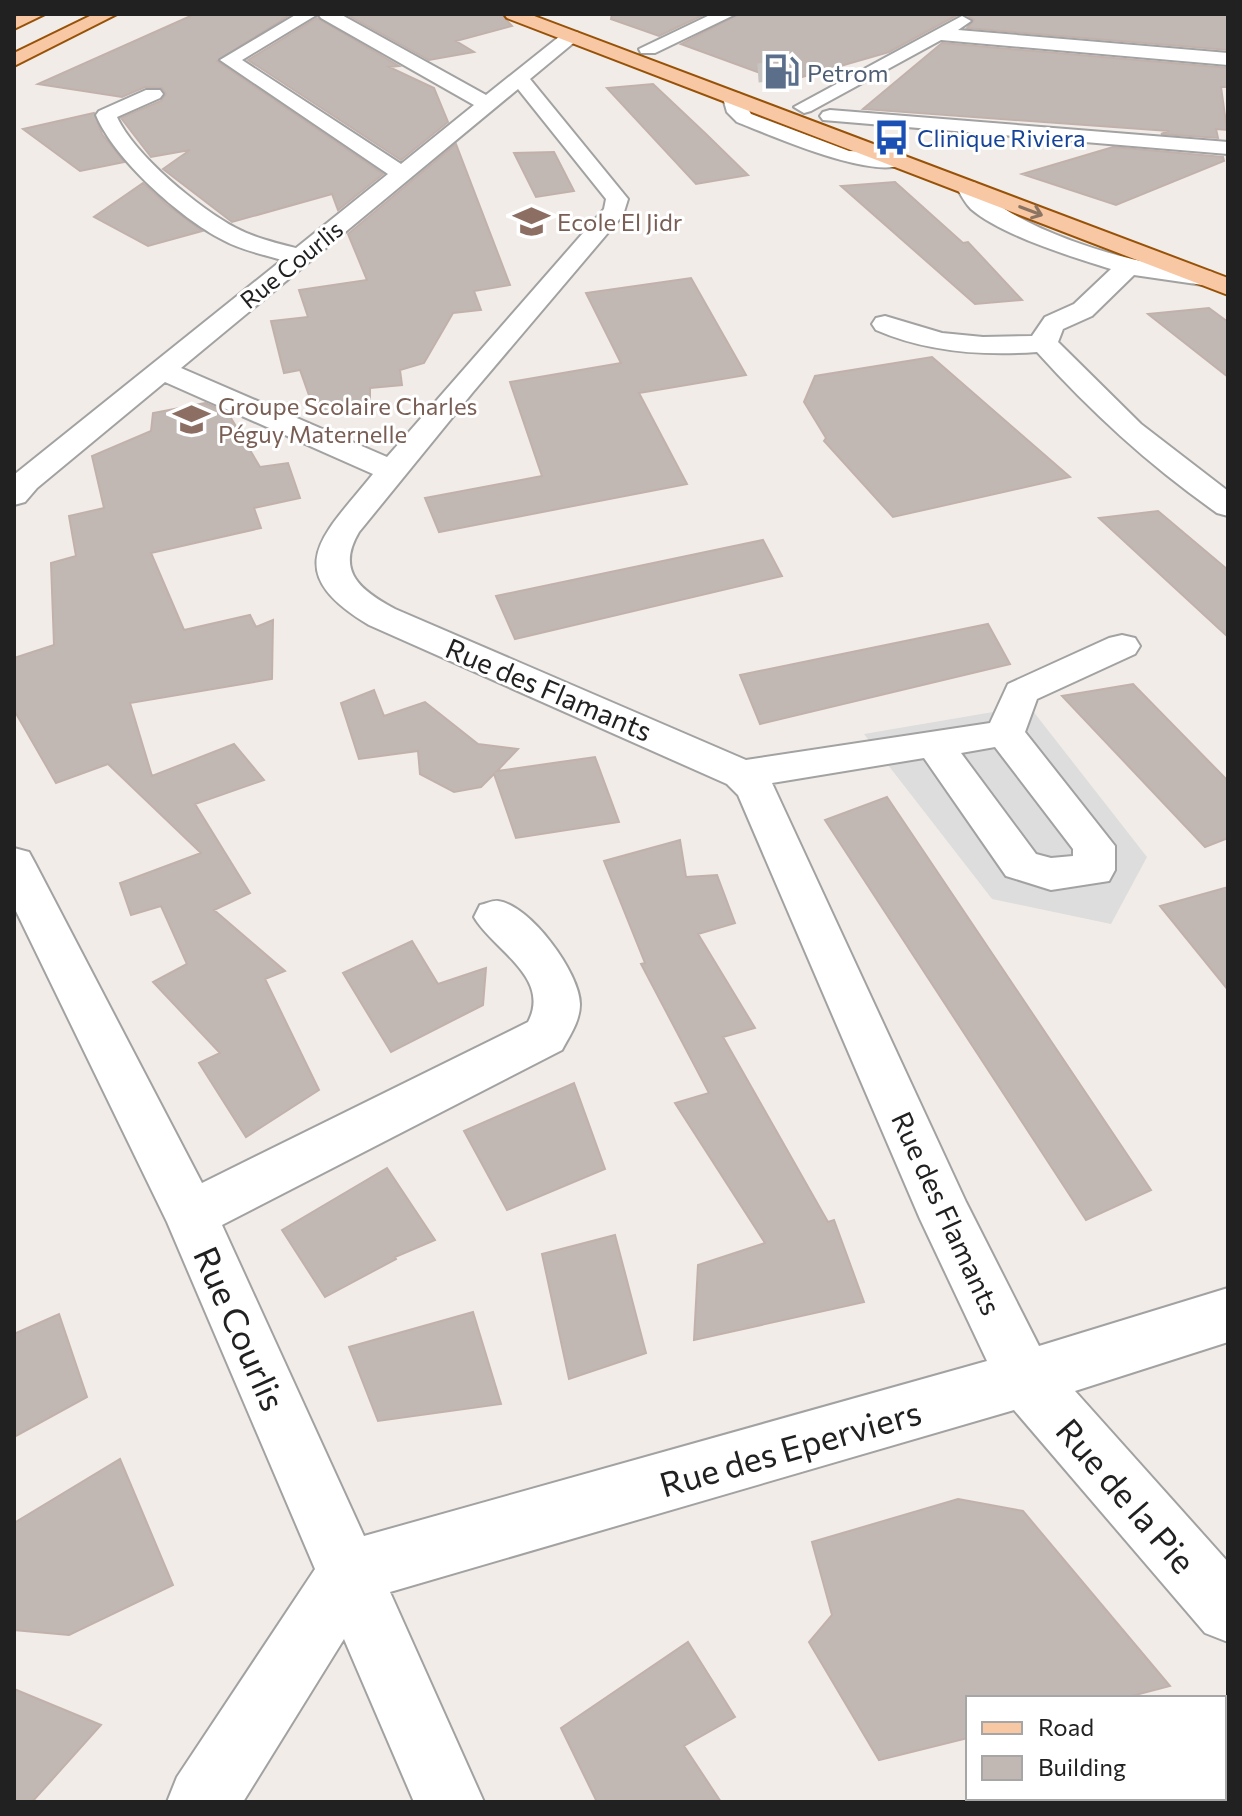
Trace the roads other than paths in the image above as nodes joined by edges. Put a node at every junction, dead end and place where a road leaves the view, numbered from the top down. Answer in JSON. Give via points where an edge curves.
{"nodes":[{"id":1,"x":85,"y":14,"type":"edge"},
{"id":2,"x":108,"y":14,"type":"edge"},
{"id":3,"x":310,"y":14,"type":"edge"},
{"id":4,"x":327,"y":14,"type":"edge"},
{"id":5,"x":513,"y":14,"type":"edge"},
{"id":6,"x":555,"y":14,"type":"edge"},
{"id":7,"x":727,"y":14,"type":"edge"},
{"id":8,"x":975,"y":14,"type":"edge"},
{"id":9,"x":938,"y":34,"type":"junction"},
{"id":10,"x":571,"y":36,"type":"junction"},
{"id":11,"x":14,"y":48,"type":"edge"},
{"id":12,"x":648,"y":49,"type":"junction"},
{"id":13,"x":1228,"y":59,"type":"edge"},
{"id":14,"x":14,"y":60,"type":"edge"},
{"id":15,"x":828,"y":74,"type":"tunnel mouth"},
{"id":16,"x":519,"y":78,"type":"junction"},
{"id":17,"x":851,"y":81,"type":"junction"},
{"id":18,"x":153,"y":94,"type":"dead end"},
{"id":19,"x":487,"y":104,"type":"junction"},
{"id":20,"x":804,"y":107,"type":"junction"},
{"id":21,"x":830,"y":116,"type":"junction"},
{"id":22,"x":1228,"y":148,"type":"edge"},
{"id":23,"x":402,"y":174,"type":"junction"},
{"id":24,"x":968,"y":188,"type":"junction"},
{"id":25,"x":1092,"y":212,"type":"dead end"},
{"id":26,"x":300,"y":257,"type":"junction"},
{"id":27,"x":1128,"y":267,"type":"junction"},
{"id":28,"x":1203,"y":277,"type":"junction"},
{"id":29,"x":1228,"y":287,"type":"edge"},
{"id":30,"x":885,"y":324,"type":"dead end"},
{"id":31,"x":1044,"y":343,"type":"junction"},
{"id":32,"x":162,"y":370,"type":"junction"},
{"id":33,"x":392,"y":471,"type":"junction"},
{"id":34,"x":18,"y":478,"type":"edge"},
{"id":35,"x":1228,"y":506,"type":"edge"},
{"id":36,"x":1122,"y":646,"type":"dead end"},
{"id":37,"x":1005,"y":733,"type":"junction"},
{"id":38,"x":936,"y":746,"type":"junction"},
{"id":39,"x":741,"y":774,"type":"junction"},
{"id":40,"x":16,"y":875,"type":"edge"},
{"id":41,"x":496,"y":917,"type":"dead end"},
{"id":42,"x":191,"y":1215,"type":"junction"},
{"id":43,"x":1228,"y":1315,"type":"edge"},
{"id":44,"x":1025,"y":1379,"type":"junction"},
{"id":45,"x":350,"y":1572,"type":"junction"},
{"id":46,"x":1228,"y":1610,"type":"edge"},
{"id":47,"x":202,"y":1802,"type":"edge"},
{"id":48,"x":449,"y":1802,"type":"edge"}],
"edges":[{"from":1,"to":11,"type":"main road"},
{"from":2,"to":14,"type":"main road"},
{"from":3,"to":23,"type":"street","via":[[229,60]]},
{"from":4,"to":19,"type":"street"},
{"from":5,"to":10,"type":"main road"},
{"from":6,"to":12,"type":"main road"},
{"from":7,"to":12,"type":"street"},
{"from":8,"to":9,"type":"street"},
{"from":9,"to":13,"type":"street"},
{"from":9,"to":17,"type":"street"},
{"from":10,"to":16,"type":"street","name":"Rue Courlis"},
{"from":10,"to":24,"type":"main road"},
{"from":12,"to":20,"type":"main road"},
{"from":15,"to":17,"type":"street"},
{"from":16,"to":19,"type":"street","name":"Rue Courlis"},
{"from":16,"to":33,"type":"street","name":"Rue des Flamants","via":[[612,191],[615,210]]},
{"from":17,"to":20,"type":"street"},
{"from":18,"to":26,"type":"street","via":[[106,115],[119,138],[220,229]]},
{"from":19,"to":23,"type":"street","name":"Rue Courlis"},
{"from":20,"to":21,"type":"main road"},
{"from":21,"to":22,"type":"street"},
{"from":21,"to":25,"type":"main road"},
{"from":23,"to":26,"type":"street","name":"Rue Courlis"},
{"from":24,"to":27,"type":"street","via":[[992,213]]},
{"from":24,"to":28,"type":"main road","one_way":true},
{"from":26,"to":32,"type":"street","name":"Rue Courlis"},
{"from":27,"to":28,"type":"street"},
{"from":27,"to":31,"type":"street","via":[[1083,310],[1054,323]]},
{"from":28,"to":29,"type":"main road"},
{"from":30,"to":31,"type":"street","via":[[909,336],[956,343]]},
{"from":31,"to":35,"type":"street","via":[[1088,393]]},
{"from":32,"to":33,"type":"street"},
{"from":32,"to":34,"type":"street","name":"Rue Courlis"},
{"from":33,"to":39,"type":"street","name":"Rue des Flamants","via":[[337,541],[333,555],[335,573],[359,603]]},
{"from":36,"to":37,"type":"street","via":[[1021,692]]},
{"from":37,"to":38,"type":"street"},
{"from":37,"to":38,"type":"street","via":[[1094,846],[1094,870],[1051,874],[1021,865]]},
{"from":38,"to":39,"type":"street"},
{"from":39,"to":44,"type":"street","name":"Rue des Flamants","via":[[764,806],[947,1219]]},
{"from":40,"to":42,"type":"street","name":"Rue Courlis"},
{"from":41,"to":42,"type":"street","via":[[546,967],[558,1008],[556,1023],[545,1036]]},
{"from":42,"to":45,"type":"street","name":"Rue Courlis"},
{"from":43,"to":44,"type":"street","name":"Rue des Eperviers"},
{"from":44,"to":45,"type":"street","name":"Rue des Eperviers"},
{"from":44,"to":46,"type":"street","name":"Rue de la Pie"},
{"from":45,"to":47,"type":"street"},
{"from":45,"to":48,"type":"street","name":"Rue Courlis"}]}
